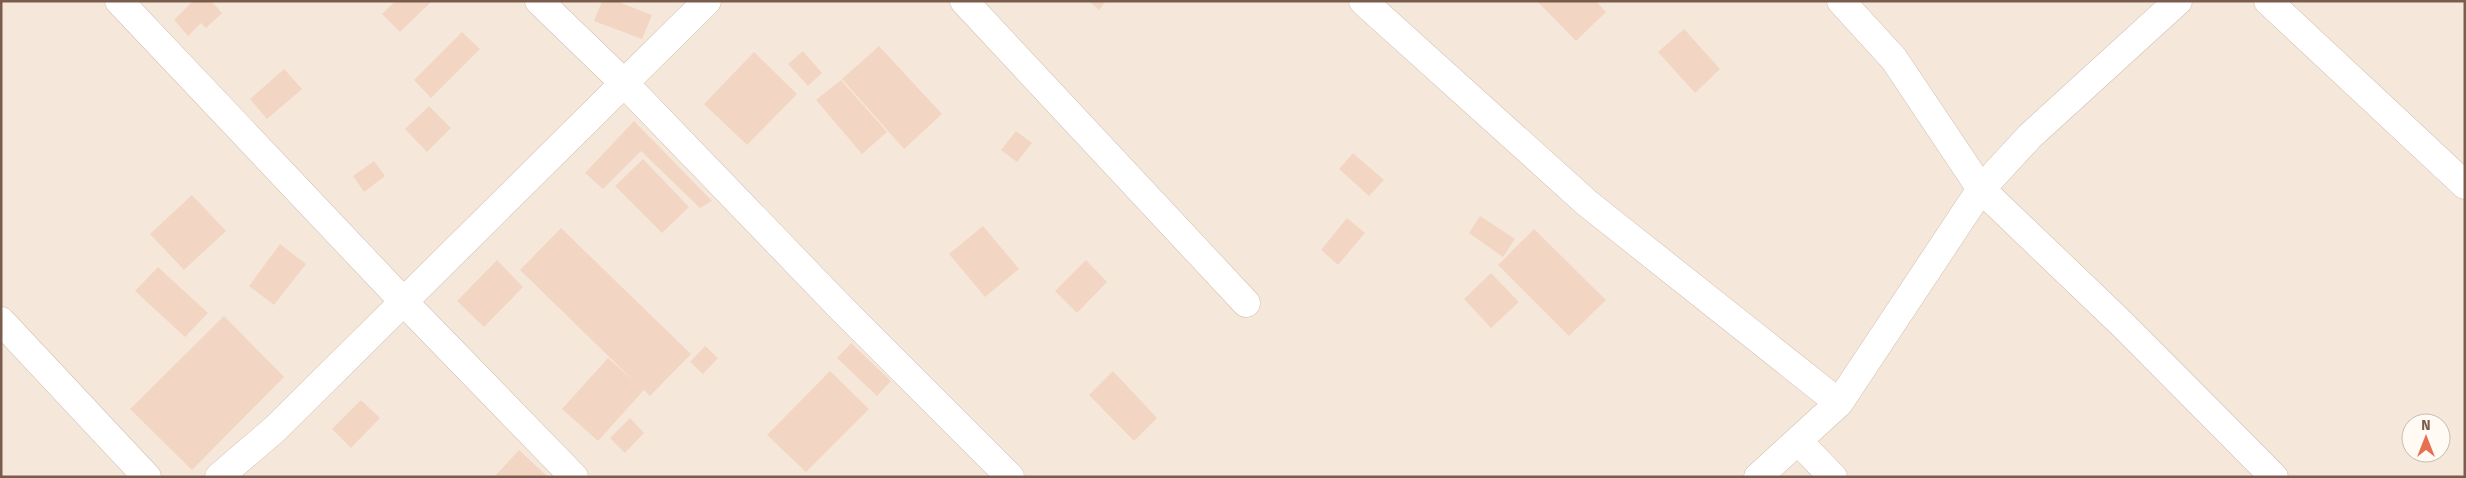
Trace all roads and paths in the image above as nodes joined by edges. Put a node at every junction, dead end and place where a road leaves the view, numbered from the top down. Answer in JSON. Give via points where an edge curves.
{"nodes":[{"id":1,"x":119,"y":1,"type":"edge"},
{"id":2,"x":539,"y":1,"type":"edge"},
{"id":3,"x":707,"y":1,"type":"edge"},
{"id":4,"x":964,"y":1,"type":"edge"},
{"id":5,"x":1363,"y":1,"type":"edge"},
{"id":6,"x":1841,"y":1,"type":"edge"},
{"id":7,"x":2178,"y":1,"type":"edge"},
{"id":8,"x":2268,"y":1,"type":"edge"},
{"id":9,"x":624,"y":84,"type":"junction"},
{"id":10,"x":2465,"y":186,"type":"edge"},
{"id":11,"x":1982,"y":189,"type":"junction"},
{"id":12,"x":403,"y":301,"type":"junction"},
{"id":13,"x":1246,"y":303,"type":"dead end"},
{"id":14,"x":1,"y":321,"type":"edge"},
{"id":15,"x":1839,"y":403,"type":"junction"},
{"id":16,"x":1798,"y":441,"type":"junction"},
{"id":17,"x":147,"y":477,"type":"edge"},
{"id":18,"x":219,"y":477,"type":"edge"},
{"id":19,"x":574,"y":477,"type":"edge"},
{"id":20,"x":1010,"y":477,"type":"edge"},
{"id":21,"x":1758,"y":477,"type":"edge"},
{"id":22,"x":1833,"y":477,"type":"edge"},
{"id":23,"x":2274,"y":477,"type":"edge"}],
"edges":[{"from":1,"to":12,"type":"street"},
{"from":2,"to":9,"type":"street"},
{"from":3,"to":9,"type":"street"},
{"from":4,"to":13,"type":"street"},
{"from":5,"to":15,"type":"street","via":[[1587,202]]},
{"from":6,"to":11,"type":"street","via":[[1894,59]]},
{"from":7,"to":11,"type":"street","via":[[2030,136]]},
{"from":8,"to":10,"type":"street"},
{"from":9,"to":12,"type":"street"},
{"from":9,"to":20,"type":"street"},
{"from":11,"to":15,"type":"street"},
{"from":11,"to":23,"type":"street"},
{"from":12,"to":18,"type":"street","via":[[275,429]]},
{"from":12,"to":19,"type":"street"},
{"from":14,"to":17,"type":"street"},
{"from":15,"to":16,"type":"street"},
{"from":16,"to":21,"type":"street"},
{"from":16,"to":22,"type":"street"}]}
